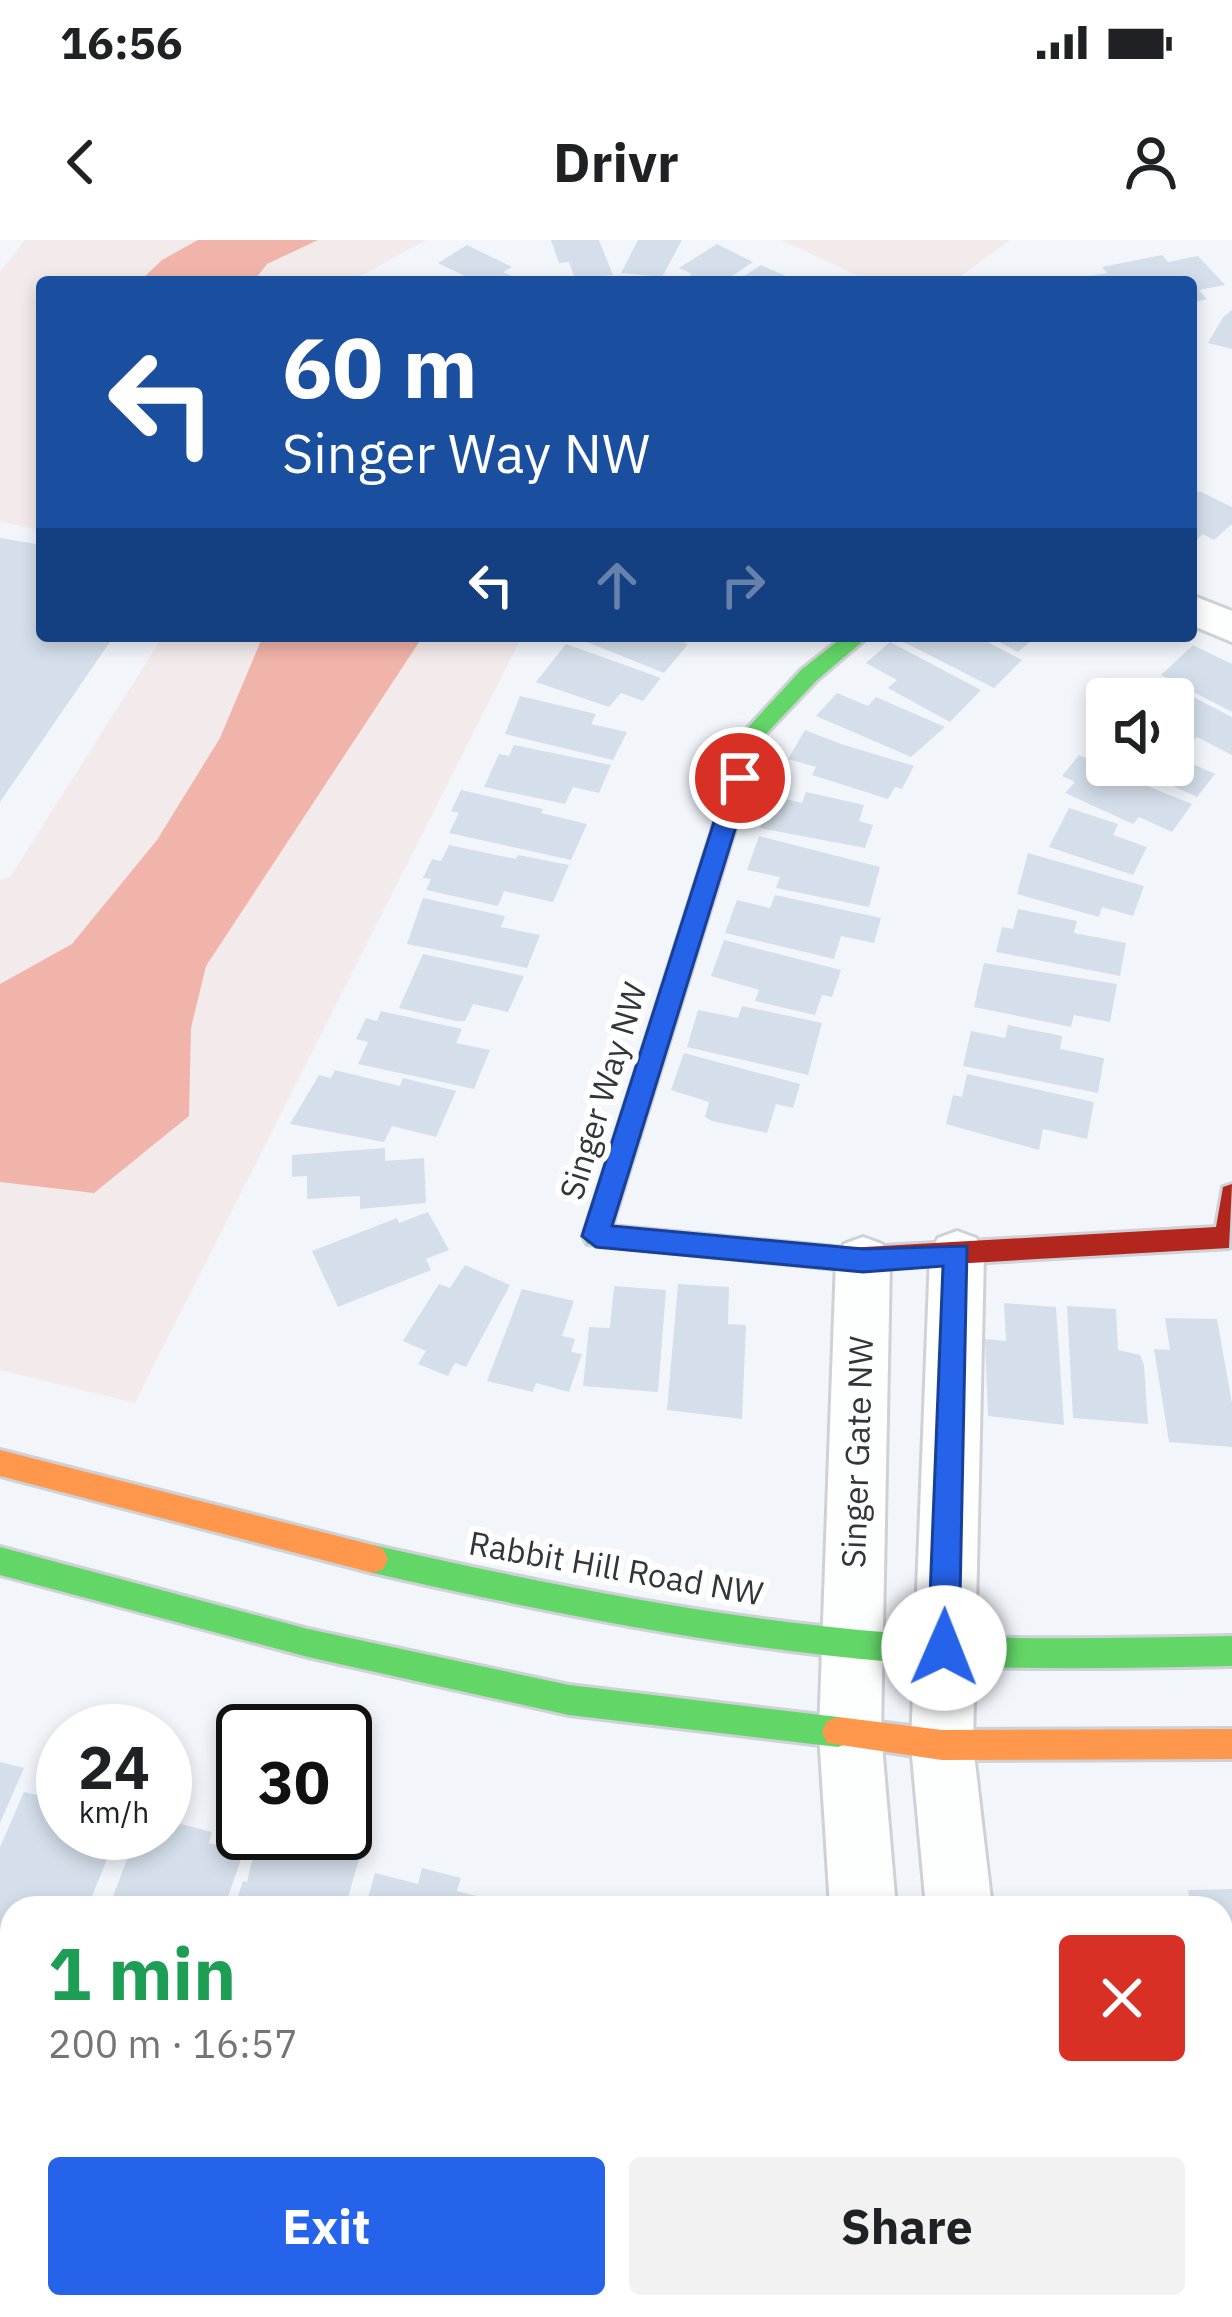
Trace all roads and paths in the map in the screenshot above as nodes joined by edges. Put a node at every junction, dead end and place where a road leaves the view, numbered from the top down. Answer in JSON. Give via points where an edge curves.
{"nodes":[{"id":1,"x":1197,"y":612,"type":"edge"},
{"id":2,"x":1232,"y":628,"type":"edge"},
{"id":3,"x":850,"y":642,"type":"edge"},
{"id":4,"x":1232,"y":1196,"type":"edge"},
{"id":5,"x":957,"y":1254,"type":"junction"},
{"id":6,"x":863,"y":1260,"type":"junction"},
{"id":7,"x":0,"y":1462,"type":"edge"},
{"id":8,"x":0,"y":1561,"type":"edge"},
{"id":9,"x":851,"y":1644,"type":"junction"},
{"id":10,"x":944,"y":1648,"type":"junction"},
{"id":11,"x":1232,"y":1651,"type":"edge"},
{"id":12,"x":850,"y":1733,"type":"junction"},
{"id":13,"x":1232,"y":1744,"type":"edge"},
{"id":14,"x":942,"y":1745,"type":"junction"},
{"id":15,"x":862,"y":1896,"type":"edge"},
{"id":16,"x":958,"y":1896,"type":"edge"}],
"edges":[{"from":1,"to":2,"type":"street"},
{"from":3,"to":6,"type":"main road","name":"Singer Way NW","via":[[754,733],[596,1236]]},
{"from":4,"to":5,"type":"main road","name":"Singer Way NW","via":[[1229,1237]]},
{"from":5,"to":6,"type":"main road","name":"Singer Way NW"},
{"from":5,"to":10,"type":"street"},
{"from":6,"to":9,"type":"street","name":"Singer Gate NW"},
{"from":7,"to":9,"type":"main road","name":"Rabbit Hill Road NW","via":[[469,1580]]},
{"from":8,"to":12,"type":"main road","via":[[527,1692]]},
{"from":9,"to":10,"type":"main road","name":"Rabbit Hill Road NW"},
{"from":9,"to":12,"type":"street","name":"Singer Gate NW"},
{"from":10,"to":11,"type":"main road","name":"Rabbit Hill Road NW"},
{"from":10,"to":14,"type":"street"},
{"from":12,"to":14,"type":"main road"},
{"from":12,"to":15,"type":"street","name":"Singer Gate NW"},
{"from":13,"to":14,"type":"main road"},
{"from":14,"to":16,"type":"street"}]}
